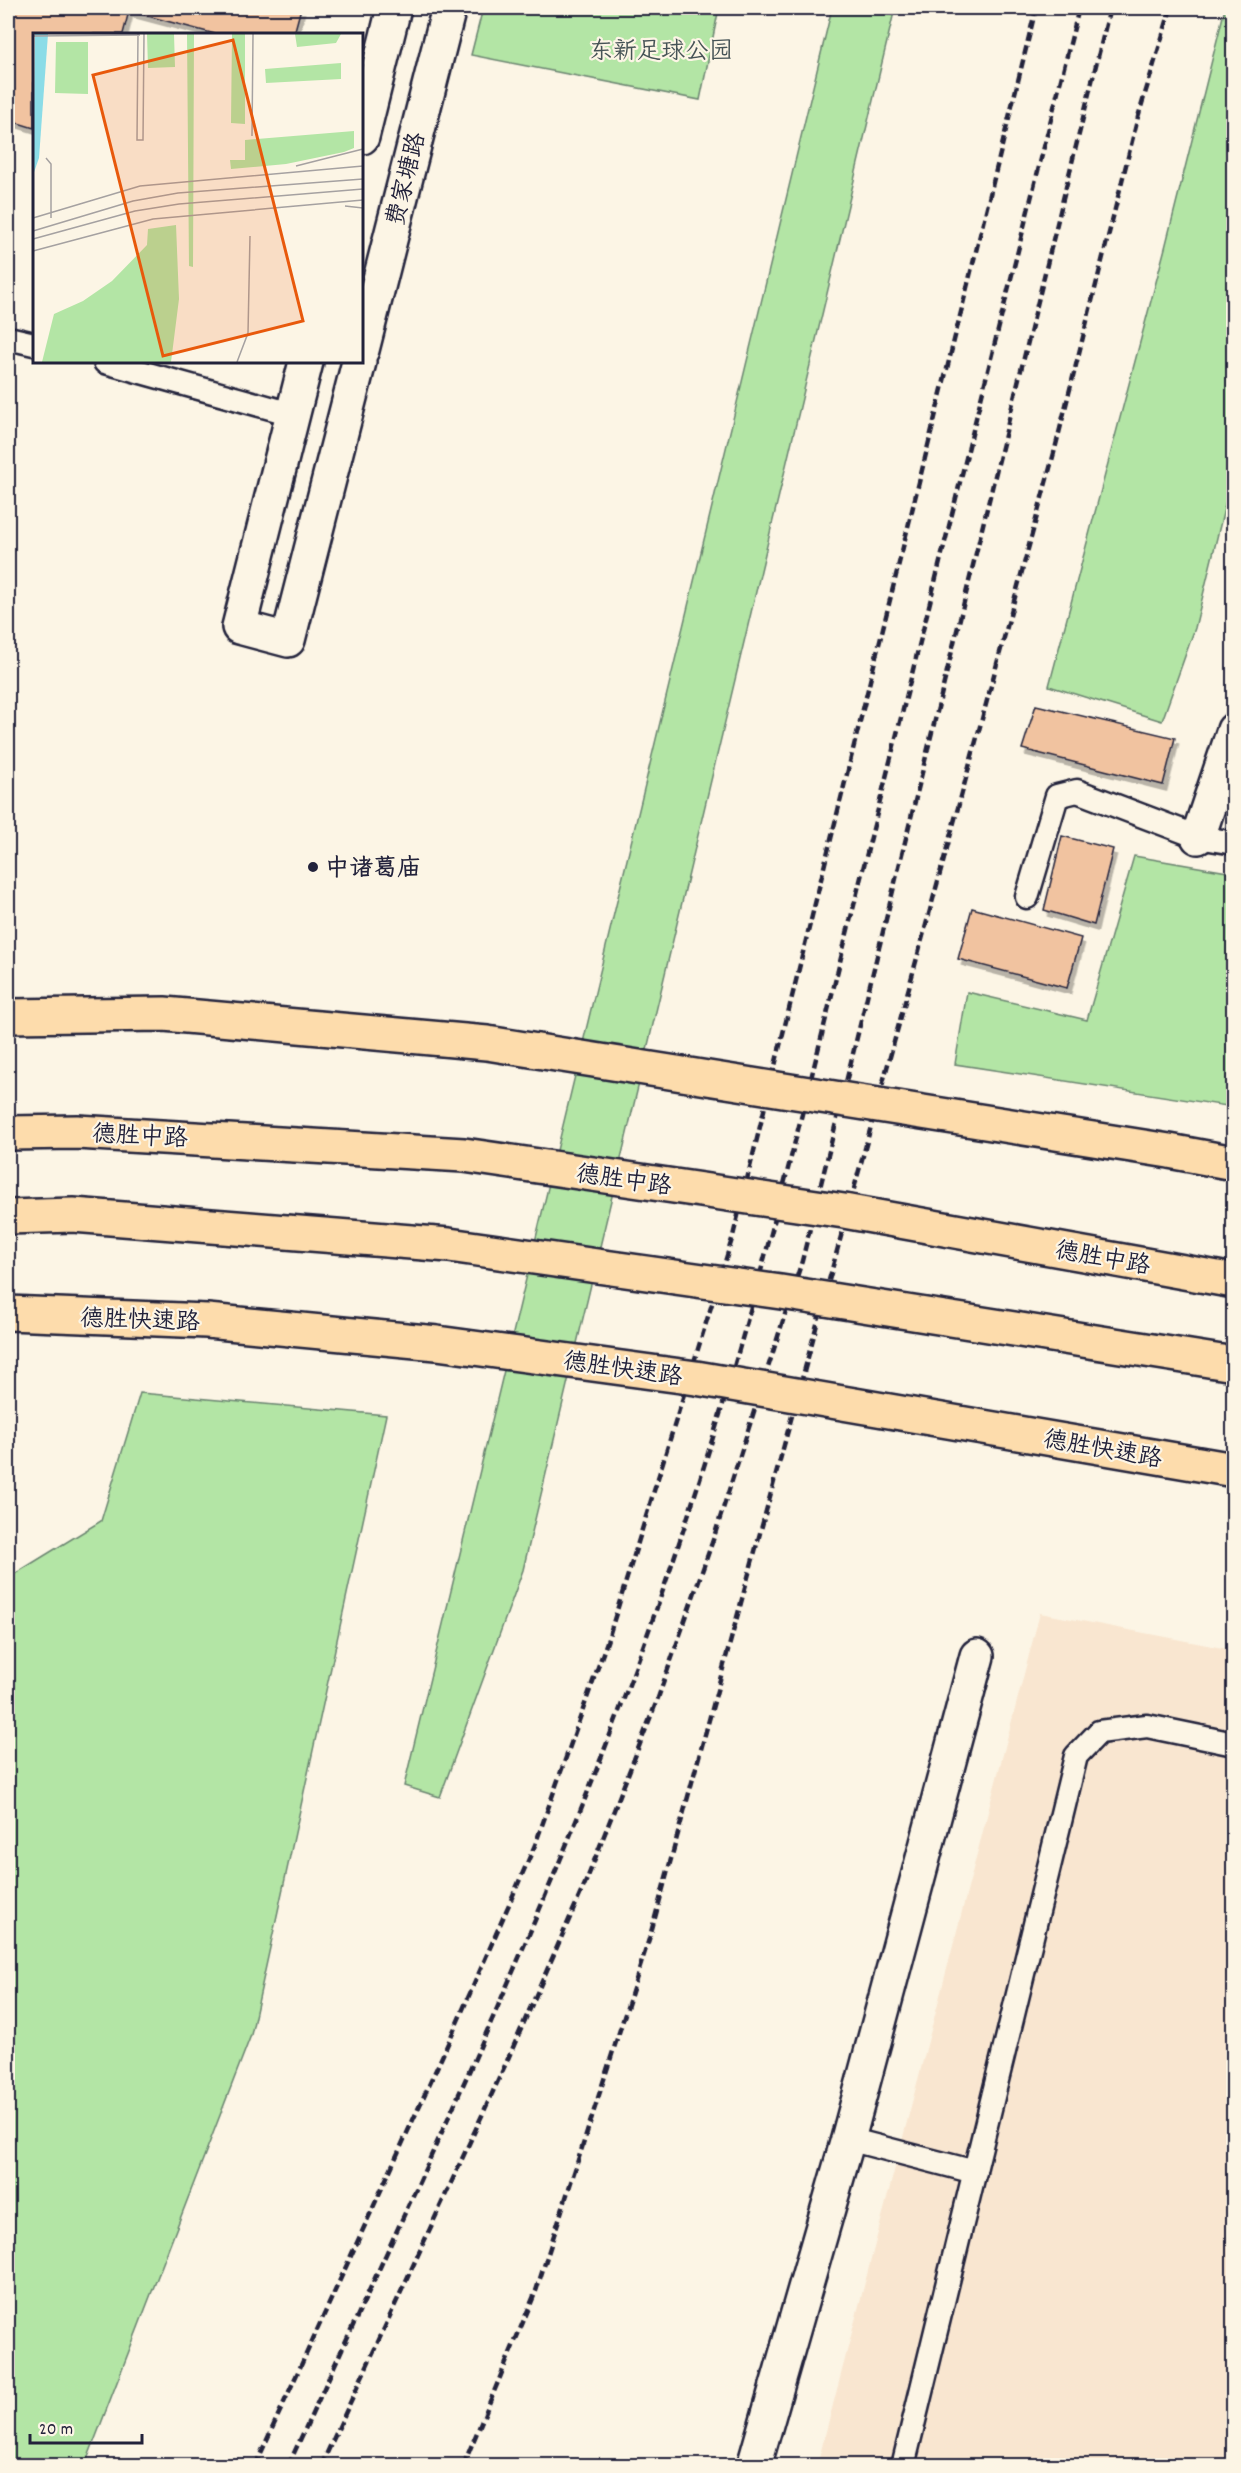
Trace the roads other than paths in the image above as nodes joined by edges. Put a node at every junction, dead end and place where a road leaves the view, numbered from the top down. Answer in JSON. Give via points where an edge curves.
{"nodes":[{"id":1,"x":394,"y":8,"type":"edge"},
{"id":2,"x":449,"y":8,"type":"edge"},
{"id":3,"x":363,"y":133,"type":"edge"},
{"id":4,"x":8,"y":338,"type":"edge"},
{"id":5,"x":33,"y":344,"type":"edge"},
{"id":6,"x":363,"y":346,"type":"edge"},
{"id":7,"x":109,"y":363,"type":"edge"},
{"id":8,"x":306,"y":363,"type":"edge"},
{"id":9,"x":359,"y":363,"type":"edge"},
{"id":10,"x":292,"y":414,"type":"junction"},
{"id":11,"x":1233,"y":730,"type":"edge"},
{"id":12,"x":1198,"y":837,"type":"junction"},
{"id":13,"x":1233,"y":843,"type":"edge"},
{"id":14,"x":1027,"y":897,"type":"dead end"},
{"id":15,"x":8,"y":1016,"type":"edge"},
{"id":16,"x":8,"y":1133,"type":"edge"},
{"id":17,"x":1233,"y":1163,"type":"edge"},
{"id":18,"x":8,"y":1217,"type":"edge"},
{"id":19,"x":1233,"y":1281,"type":"edge"},
{"id":20,"x":8,"y":1314,"type":"edge"},
{"id":21,"x":1233,"y":1364,"type":"edge"},
{"id":22,"x":1233,"y":1470,"type":"edge"},
{"id":23,"x":977,"y":1656,"type":"dead end"},
{"id":24,"x":1233,"y":1744,"type":"edge"},
{"id":25,"x":848,"y":2139,"type":"junction"},
{"id":26,"x":975,"y":2172,"type":"junction"},
{"id":27,"x":754,"y":2466,"type":"edge"},
{"id":28,"x":903,"y":2466,"type":"edge"}],
"edges":[{"from":1,"to":3,"type":"street"},
{"from":2,"to":6,"type":"street","name":"费家塘路"},
{"from":4,"to":5,"type":"lane"},
{"from":7,"to":10,"type":"lane"},
{"from":8,"to":10,"type":"street"},
{"from":9,"to":10,"type":"street","via":[[288,640],[239,627]]},
{"from":11,"to":12,"type":"street"},
{"from":12,"to":13,"type":"lane"},
{"from":12,"to":14,"type":"lane","via":[[1077,791],[1057,796]]},
{"from":15,"to":17,"type":"main road","bridge":true,"via":[[164,1014],[487,1043]]},
{"from":16,"to":19,"type":"main road","name":"德胜中路","bridge":true,"via":[[77,1132],[464,1155],[844,1211]]},
{"from":18,"to":21,"type":"main road","bridge":true,"via":[[73,1215],[449,1245],[793,1294]]},
{"from":20,"to":22,"type":"main road","name":"德胜快速路","bridge":true,"via":[[207,1321],[437,1343],[696,1378]]},
{"from":23,"to":25,"type":"street"},
{"from":24,"to":26,"type":"lane","via":[[1147,1726],[1099,1731],[1076,1756]]},
{"from":25,"to":26,"type":"lane"},
{"from":25,"to":27,"type":"street"},
{"from":26,"to":28,"type":"lane"}]}
